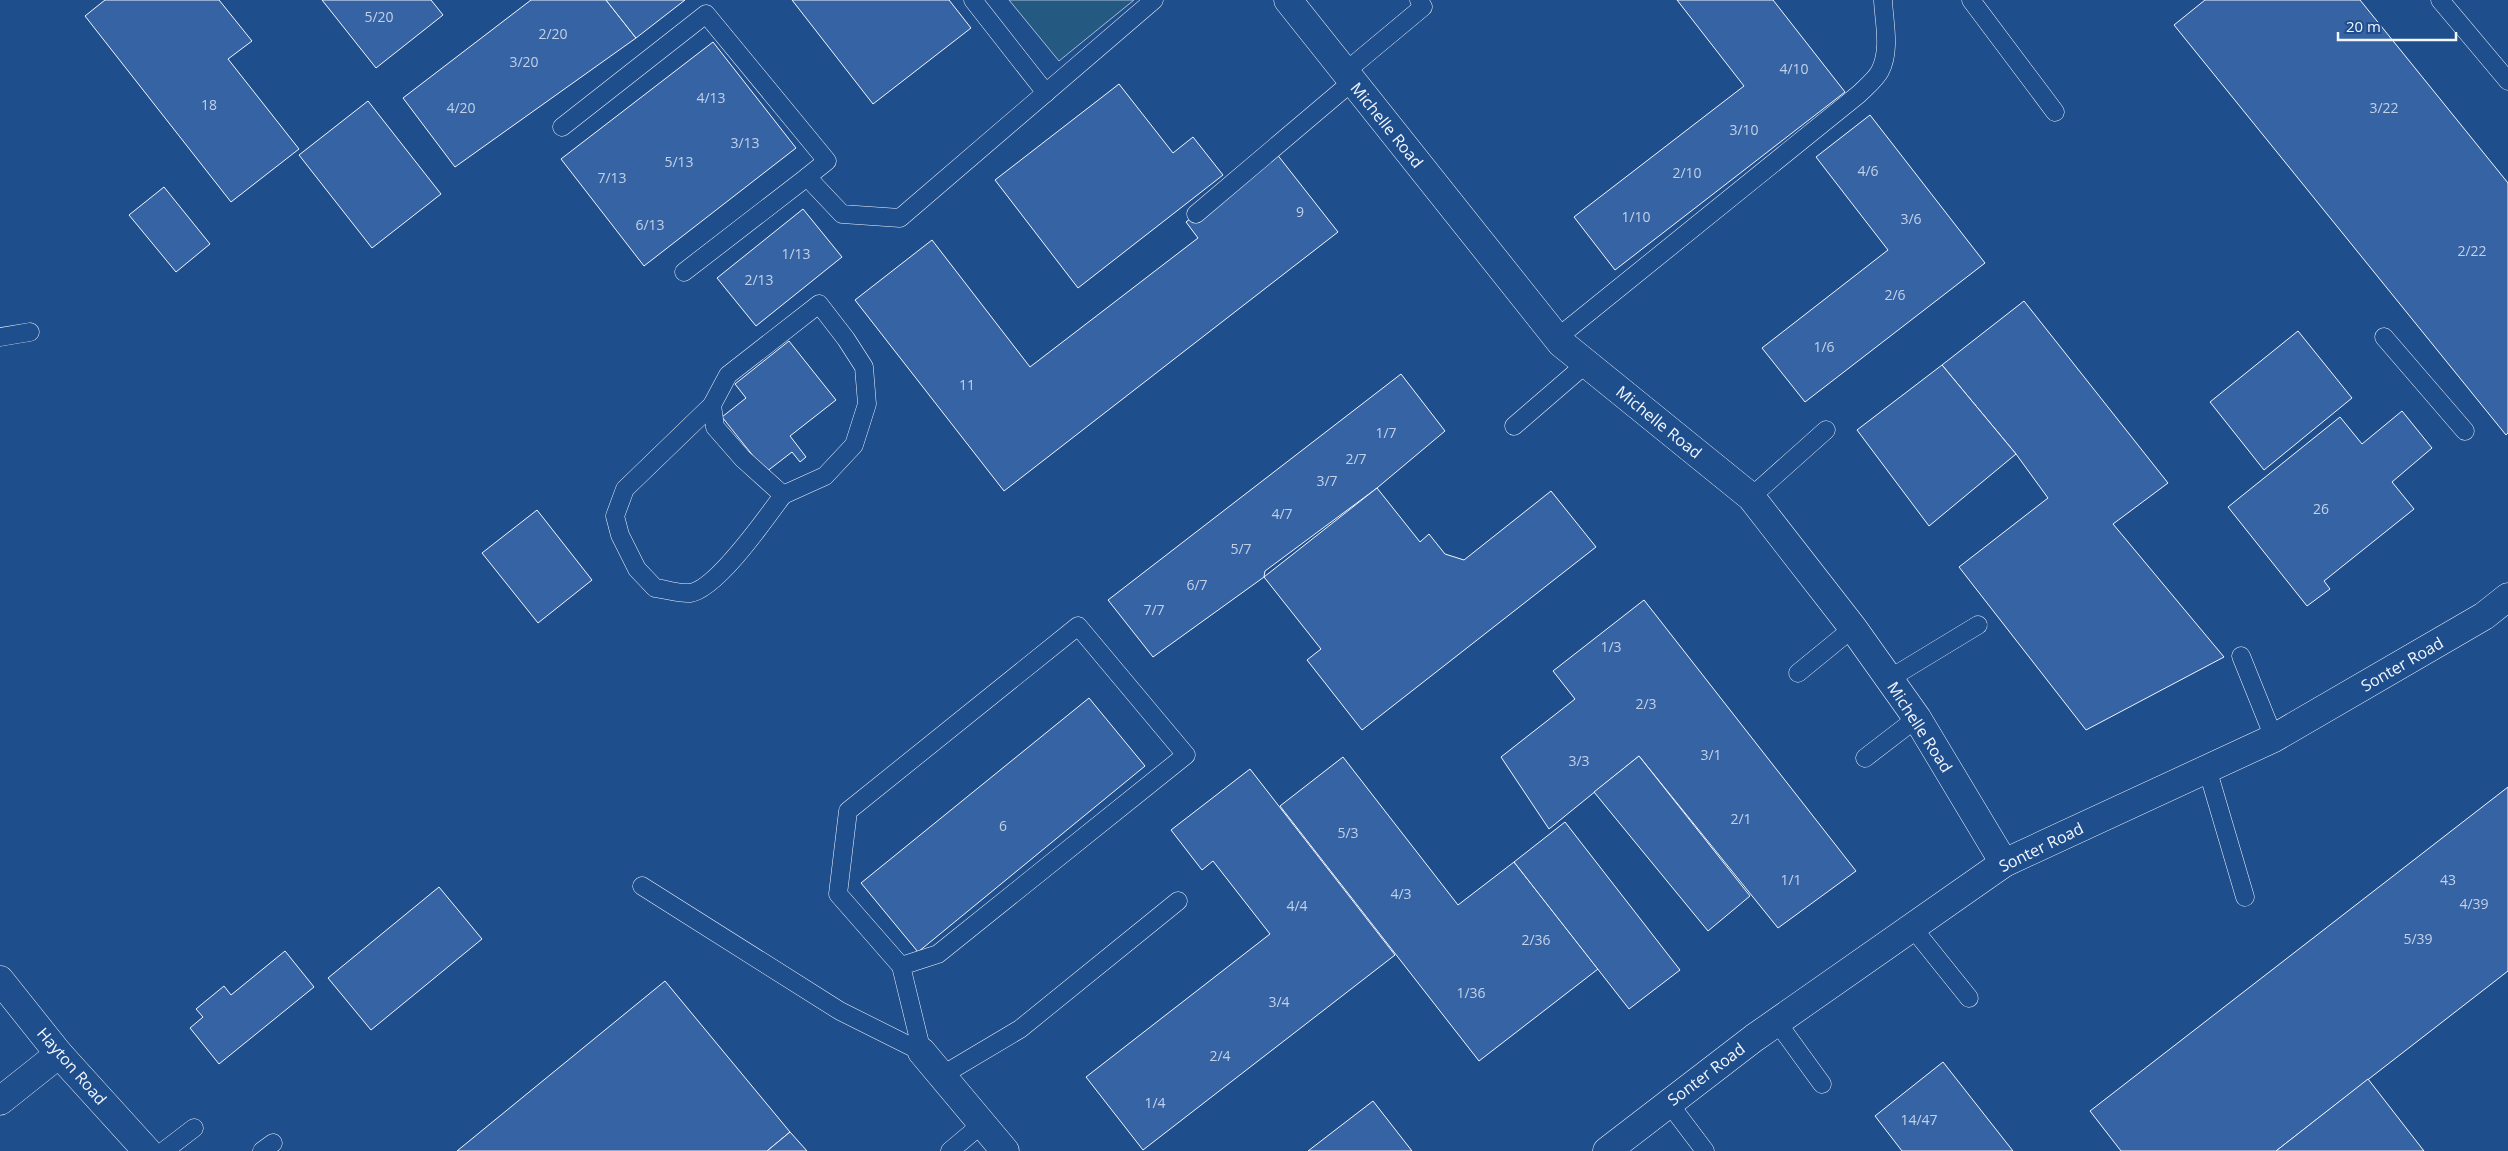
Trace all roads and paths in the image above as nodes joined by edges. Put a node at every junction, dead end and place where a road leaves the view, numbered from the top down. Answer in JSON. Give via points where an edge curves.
{"nodes":[{"id":1,"x":973,"y":0,"type":"edge"},
{"id":2,"x":1154,"y":0,"type":"edge"},
{"id":3,"x":1288,"y":0,"type":"edge"},
{"id":4,"x":1419,"y":0,"type":"edge"},
{"id":5,"x":1883,"y":0,"type":"edge"},
{"id":6,"x":1971,"y":0,"type":"edge"},
{"id":7,"x":2440,"y":0,"type":"edge"},
{"id":8,"x":1349,"y":77,"type":"junction"},
{"id":9,"x":2508,"y":82,"type":"edge"},
{"id":10,"x":1046,"y":93,"type":"junction"},
{"id":11,"x":2055,"y":112,"type":"dead end"},
{"id":12,"x":562,"y":127,"type":"dead end"},
{"id":13,"x":807,"y":177,"type":"junction"},
{"id":14,"x":1196,"y":214,"type":"dead end"},
{"id":15,"x":684,"y":272,"type":"dead end"},
{"id":16,"x":30,"y":332,"type":"dead end"},
{"id":17,"x":0,"y":337,"type":"edge"},
{"id":18,"x":2384,"y":337,"type":"dead end"},
{"id":19,"x":1557,"y":338,"type":"junction"},
{"id":20,"x":1587,"y":363,"type":"junction"},
{"id":21,"x":712,"y":405,"type":"junction"},
{"id":22,"x":1514,"y":426,"type":"dead end"},
{"id":23,"x":1826,"y":430,"type":"dead end"},
{"id":24,"x":2464,"y":431,"type":"dead end"},
{"id":25,"x":783,"y":495,"type":"junction"},
{"id":26,"x":1751,"y":496,"type":"junction"},
{"id":27,"x":2508,"y":597,"type":"edge"},
{"id":28,"x":1978,"y":625,"type":"dead end"},
{"id":29,"x":1853,"y":628,"type":"junction"},
{"id":30,"x":2240,"y":656,"type":"dead end"},
{"id":31,"x":1798,"y":673,"type":"dead end"},
{"id":32,"x":1889,"y":679,"type":"junction"},
{"id":33,"x":1917,"y":718,"type":"junction"},
{"id":34,"x":2274,"y":738,"type":"junction"},
{"id":35,"x":1865,"y":758,"type":"dead end"},
{"id":36,"x":2207,"y":768,"type":"junction"},
{"id":37,"x":2004,"y":863,"type":"junction"},
{"id":38,"x":642,"y":886,"type":"dead end"},
{"id":39,"x":2245,"y":898,"type":"dead end"},
{"id":40,"x":1178,"y":901,"type":"dead end"},
{"id":41,"x":1912,"y":927,"type":"junction"},
{"id":42,"x":901,"y":966,"type":"junction"},
{"id":43,"x":0,"y":980,"type":"edge"},
{"id":44,"x":1969,"y":998,"type":"dead end"},
{"id":45,"x":1777,"y":1022,"type":"junction"},
{"id":46,"x":922,"y":1052,"type":"junction"},
{"id":47,"x":59,"y":1054,"type":"junction"},
{"id":48,"x":941,"y":1076,"type":"junction"},
{"id":49,"x":1822,"y":1084,"type":"dead end"},
{"id":50,"x":0,"y":1101,"type":"edge"},
{"id":51,"x":1668,"y":1102,"type":"junction"},
{"id":52,"x":982,"y":1124,"type":"junction"},
{"id":53,"x":194,"y":1128,"type":"dead end"},
{"id":54,"x":147,"y":1151,"type":"edge"},
{"id":55,"x":164,"y":1151,"type":"edge"},
{"id":56,"x":950,"y":1151,"type":"edge"},
{"id":57,"x":1005,"y":1151,"type":"edge"},
{"id":58,"x":1607,"y":1151,"type":"edge"},
{"id":59,"x":1706,"y":1151,"type":"edge"}],
"edges":[{"from":1,"to":10,"type":"lane"},
{"from":2,"to":10,"type":"lane"},
{"from":3,"to":8,"type":"street","name":"Michelle Road"},
{"from":4,"to":8,"type":"lane","via":[[1423,6]]},
{"from":5,"to":19,"type":"lane","via":[[1884,61],[1880,72],[1859,94]]},
{"from":6,"to":11,"type":"lane"},
{"from":7,"to":9,"type":"lane"},
{"from":8,"to":14,"type":"lane"},
{"from":8,"to":19,"type":"street","name":"Michelle Road"},
{"from":10,"to":13,"type":"lane","via":[[900,218],[842,214]]},
{"from":12,"to":13,"type":"lane","via":[[706,14],[827,161]]},
{"from":13,"to":15,"type":"lane"},
{"from":16,"to":17,"type":"lane"},
{"from":18,"to":24,"type":"lane"},
{"from":19,"to":20,"type":"street","name":"Michelle Road"},
{"from":20,"to":22,"type":"lane"},
{"from":20,"to":26,"type":"street","name":"Michelle Road"},
{"from":21,"to":25,"type":"lane","via":[[715,427],[743,459]]},
{"from":21,"to":25,"type":"lane","via":[[728,375],[819,304],[864,367],[867,404],[854,445],[825,476]]},
{"from":21,"to":25,"type":"lane","via":[[625,489],[615,516],[620,536],[637,569],[655,588],[690,593],[714,580],[754,535]]},
{"from":23,"to":26,"type":"lane"},
{"from":26,"to":29,"type":"street","name":"Michelle Road"},
{"from":27,"to":34,"type":"street","name":"Sonter Road","via":[[2484,616]]},
{"from":28,"to":32,"type":"lane"},
{"from":29,"to":31,"type":"lane"},
{"from":29,"to":32,"type":"street","name":"Michelle Road"},
{"from":30,"to":34,"type":"lane"},
{"from":32,"to":33,"type":"street","name":"Michelle Road"},
{"from":33,"to":35,"type":"lane"},
{"from":33,"to":37,"type":"street","name":"Michelle Road"},
{"from":34,"to":36,"type":"street","name":"Sonter Road"},
{"from":36,"to":37,"type":"street","name":"Sonter Road"},
{"from":36,"to":39,"type":"lane"},
{"from":37,"to":41,"type":"street","name":"Sonter Road"},
{"from":38,"to":46,"type":"lane","via":[[840,1011]]},
{"from":40,"to":48,"type":"lane","via":[[1020,1029]]},
{"from":41,"to":44,"type":"lane"},
{"from":41,"to":45,"type":"street","name":"Sonter Road"},
{"from":42,"to":42,"type":"lane","via":[[838,894],[848,811],[1078,626],[1186,755],[938,954]]},
{"from":42,"to":46,"type":"lane"},
{"from":43,"to":47,"type":"street","name":"Hayton Road"},
{"from":45,"to":49,"type":"lane"},
{"from":45,"to":51,"type":"street","name":"Sonter Road"},
{"from":46,"to":48,"type":"street"},
{"from":47,"to":50,"type":"street"},
{"from":47,"to":54,"type":"street","name":"Hayton Road"},
{"from":48,"to":52,"type":"street"},
{"from":51,"to":58,"type":"street","name":"Sonter Road"},
{"from":51,"to":59,"type":"lane"},
{"from":52,"to":56,"type":"lane"},
{"from":52,"to":57,"type":"street"},
{"from":53,"to":55,"type":"lane"}]}
